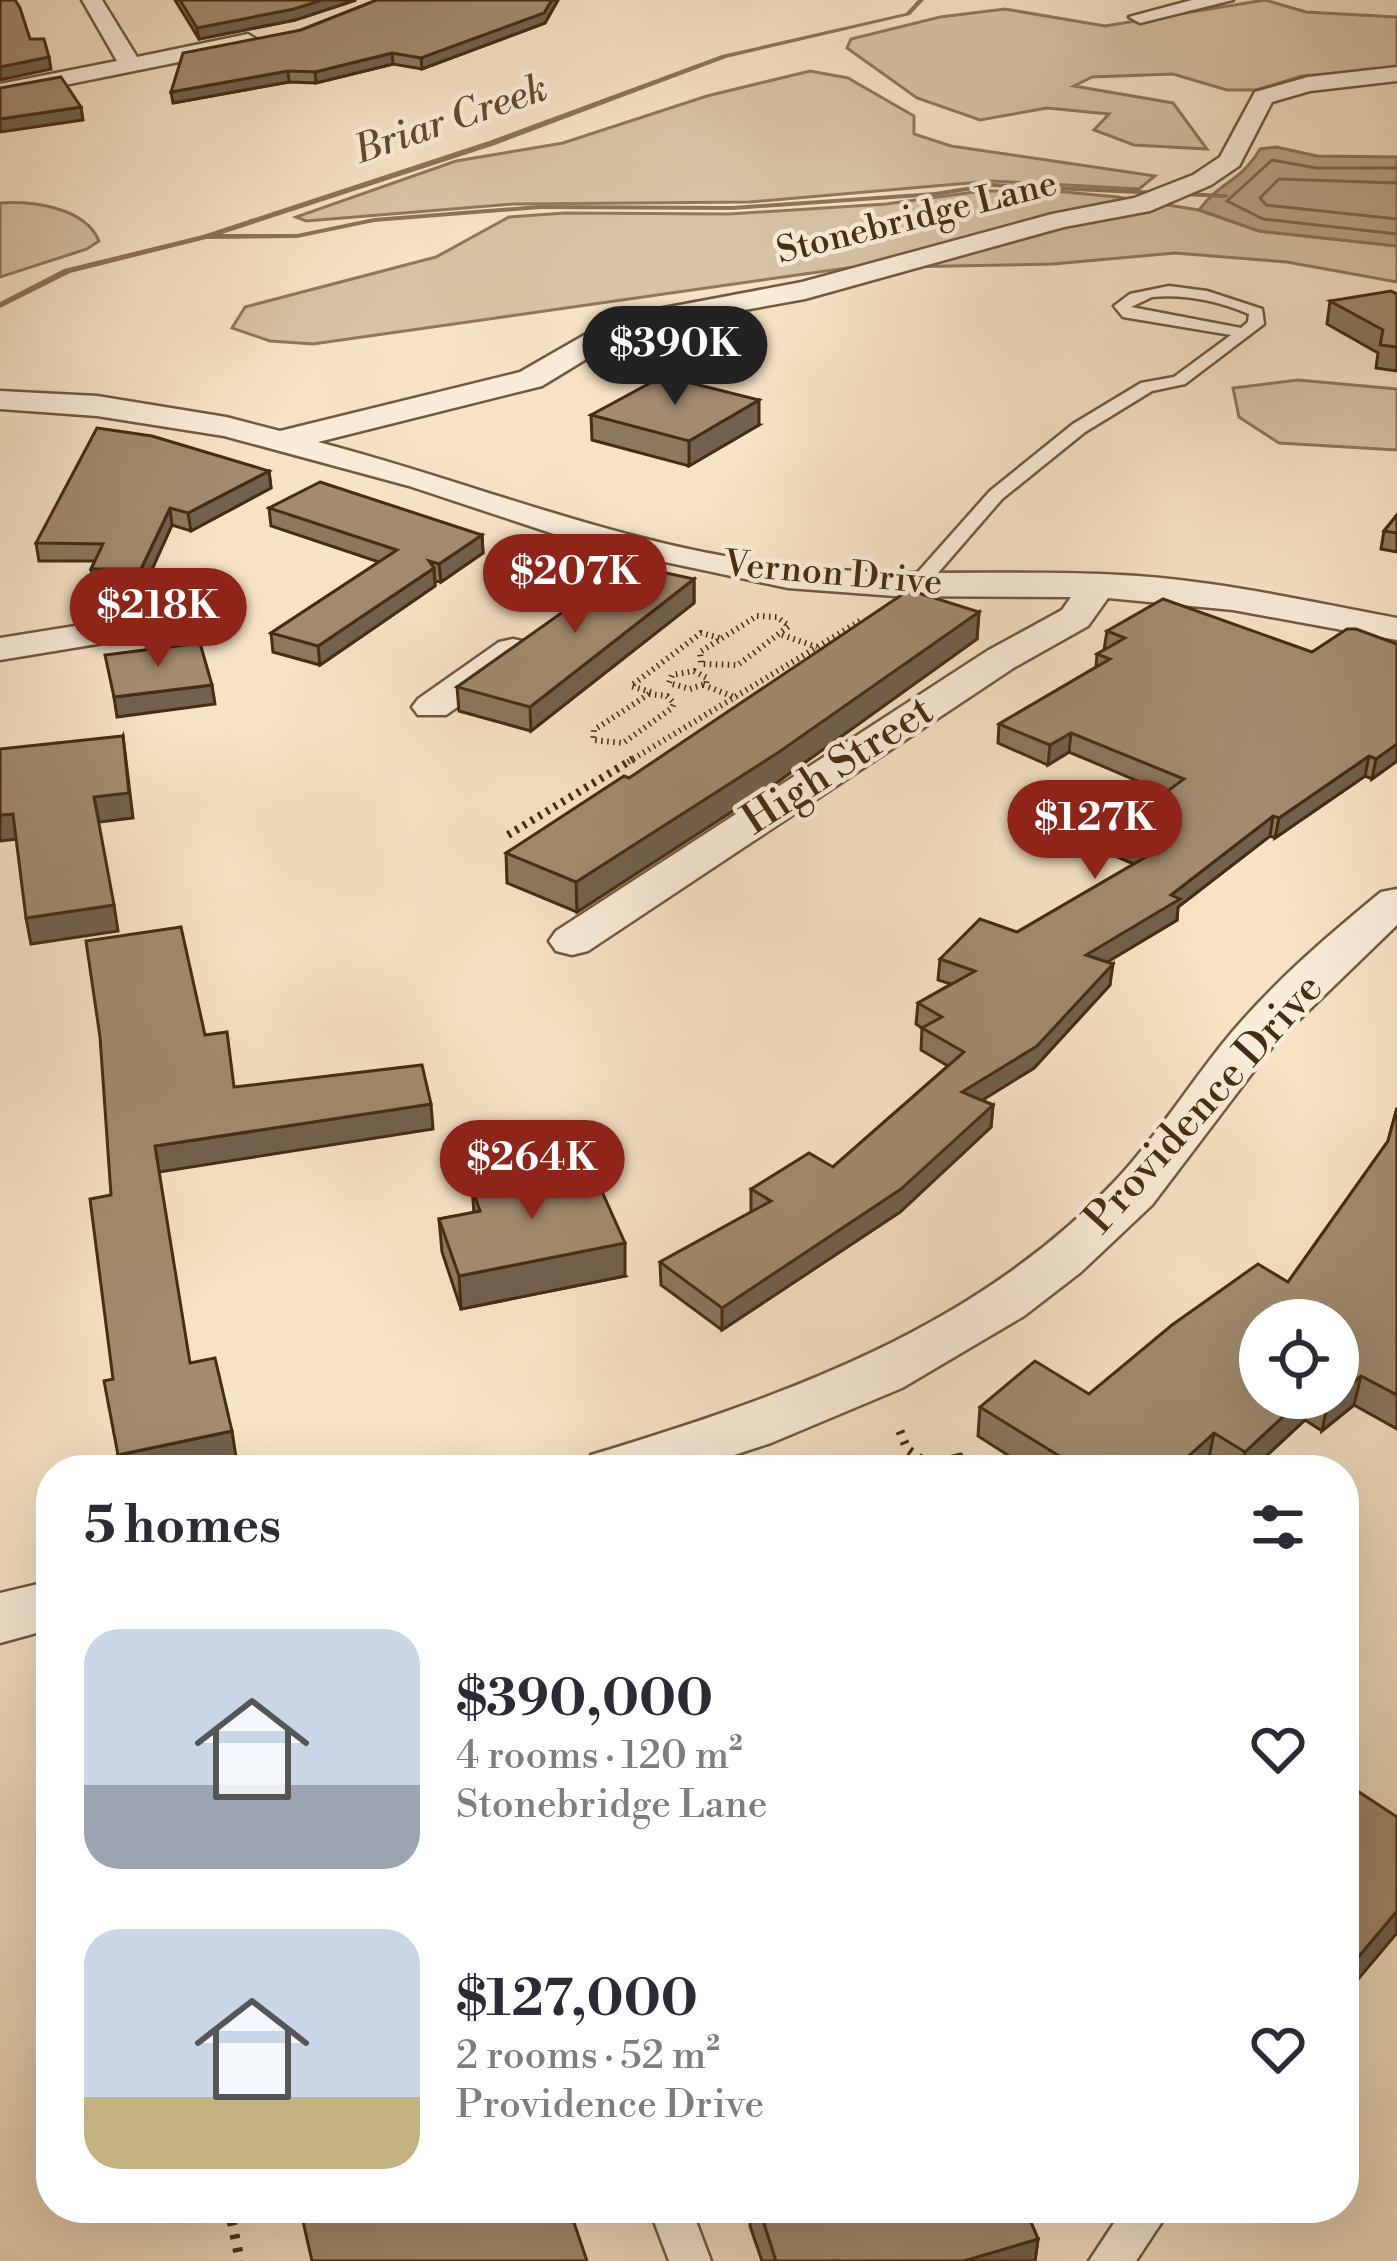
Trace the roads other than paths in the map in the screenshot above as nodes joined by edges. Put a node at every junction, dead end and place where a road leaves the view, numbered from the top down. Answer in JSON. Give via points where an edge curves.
{"nodes":[{"id":1,"x":92,"y":0,"type":"edge"},
{"id":2,"x":1223,"y":0,"type":"edge"},
{"id":3,"x":1139,"y":17,"type":"dead end"},
{"id":4,"x":271,"y":36,"type":"edge"},
{"id":5,"x":132,"y":66,"type":"junction"},
{"id":6,"x":1397,"y":74,"type":"edge"},
{"id":7,"x":0,"y":91,"type":"edge"},
{"id":8,"x":1245,"y":334,"type":"junction"},
{"id":9,"x":0,"y":400,"type":"edge"},
{"id":10,"x":284,"y":440,"type":"junction"},
{"id":11,"x":649,"y":551,"type":"junction"},
{"id":12,"x":608,"y":581,"type":"edge"},
{"id":13,"x":917,"y":585,"type":"junction"},
{"id":14,"x":1088,"y":586,"type":"junction"},
{"id":15,"x":200,"y":617,"type":"dead end"},
{"id":16,"x":550,"y":623,"type":"edge"},
{"id":17,"x":1397,"y":628,"type":"edge"},
{"id":18,"x":0,"y":649,"type":"edge"},
{"id":19,"x":432,"y":707,"type":"dead end"},
{"id":20,"x":1397,"y":902,"type":"edge"},
{"id":21,"x":572,"y":941,"type":"dead end"},
{"id":22,"x":662,"y":1455,"type":"edge"},
{"id":23,"x":36,"y":1609,"type":"edge"},
{"id":24,"x":0,"y":1618,"type":"edge"},
{"id":25,"x":676,"y":2223,"type":"edge"},
{"id":26,"x":1139,"y":2223,"type":"edge"},
{"id":27,"x":690,"y":2261,"type":"edge"},
{"id":28,"x":1110,"y":2261,"type":"edge"}],
"edges":[{"from":1,"to":5,"type":"street"},
{"from":2,"to":3,"type":"street"},
{"from":4,"to":5,"type":"street"},
{"from":5,"to":7,"type":"street"},
{"from":6,"to":10,"type":"street","name":"Stonebridge Lane","via":[[1263,97],[1230,160],[1147,202],[805,290],[626,323],[531,379]]},
{"from":8,"to":8,"type":"lane","via":[[1128,314],[1122,306],[1165,292],[1235,302],[1257,312]]},
{"from":8,"to":13,"type":"lane","via":[[1179,381],[1147,387],[1079,428],[996,495]]},
{"from":9,"to":10,"type":"street","name":"Vernon Drive","via":[[130,410]]},
{"from":10,"to":11,"type":"street","name":"Vernon Drive"},
{"from":11,"to":12,"type":"street"},
{"from":11,"to":13,"type":"street","name":"Vernon Drive","via":[[788,577]]},
{"from":13,"to":14,"type":"street","name":"Vernon Drive"},
{"from":14,"to":17,"type":"street","name":"Vernon Drive","via":[[1187,592]]},
{"from":14,"to":21,"type":"street","name":"High Street","via":[[1090,602],[1075,618]]},
{"from":15,"to":18,"type":"street"},
{"from":16,"to":19,"type":"street"},
{"from":20,"to":22,"type":"street","name":"Providence Drive","via":[[1272,1018],[1116,1211],[995,1310],[836,1398]]},
{"from":23,"to":24,"type":"street"},
{"from":25,"to":27,"type":"lane"},
{"from":26,"to":28,"type":"lane"}]}
